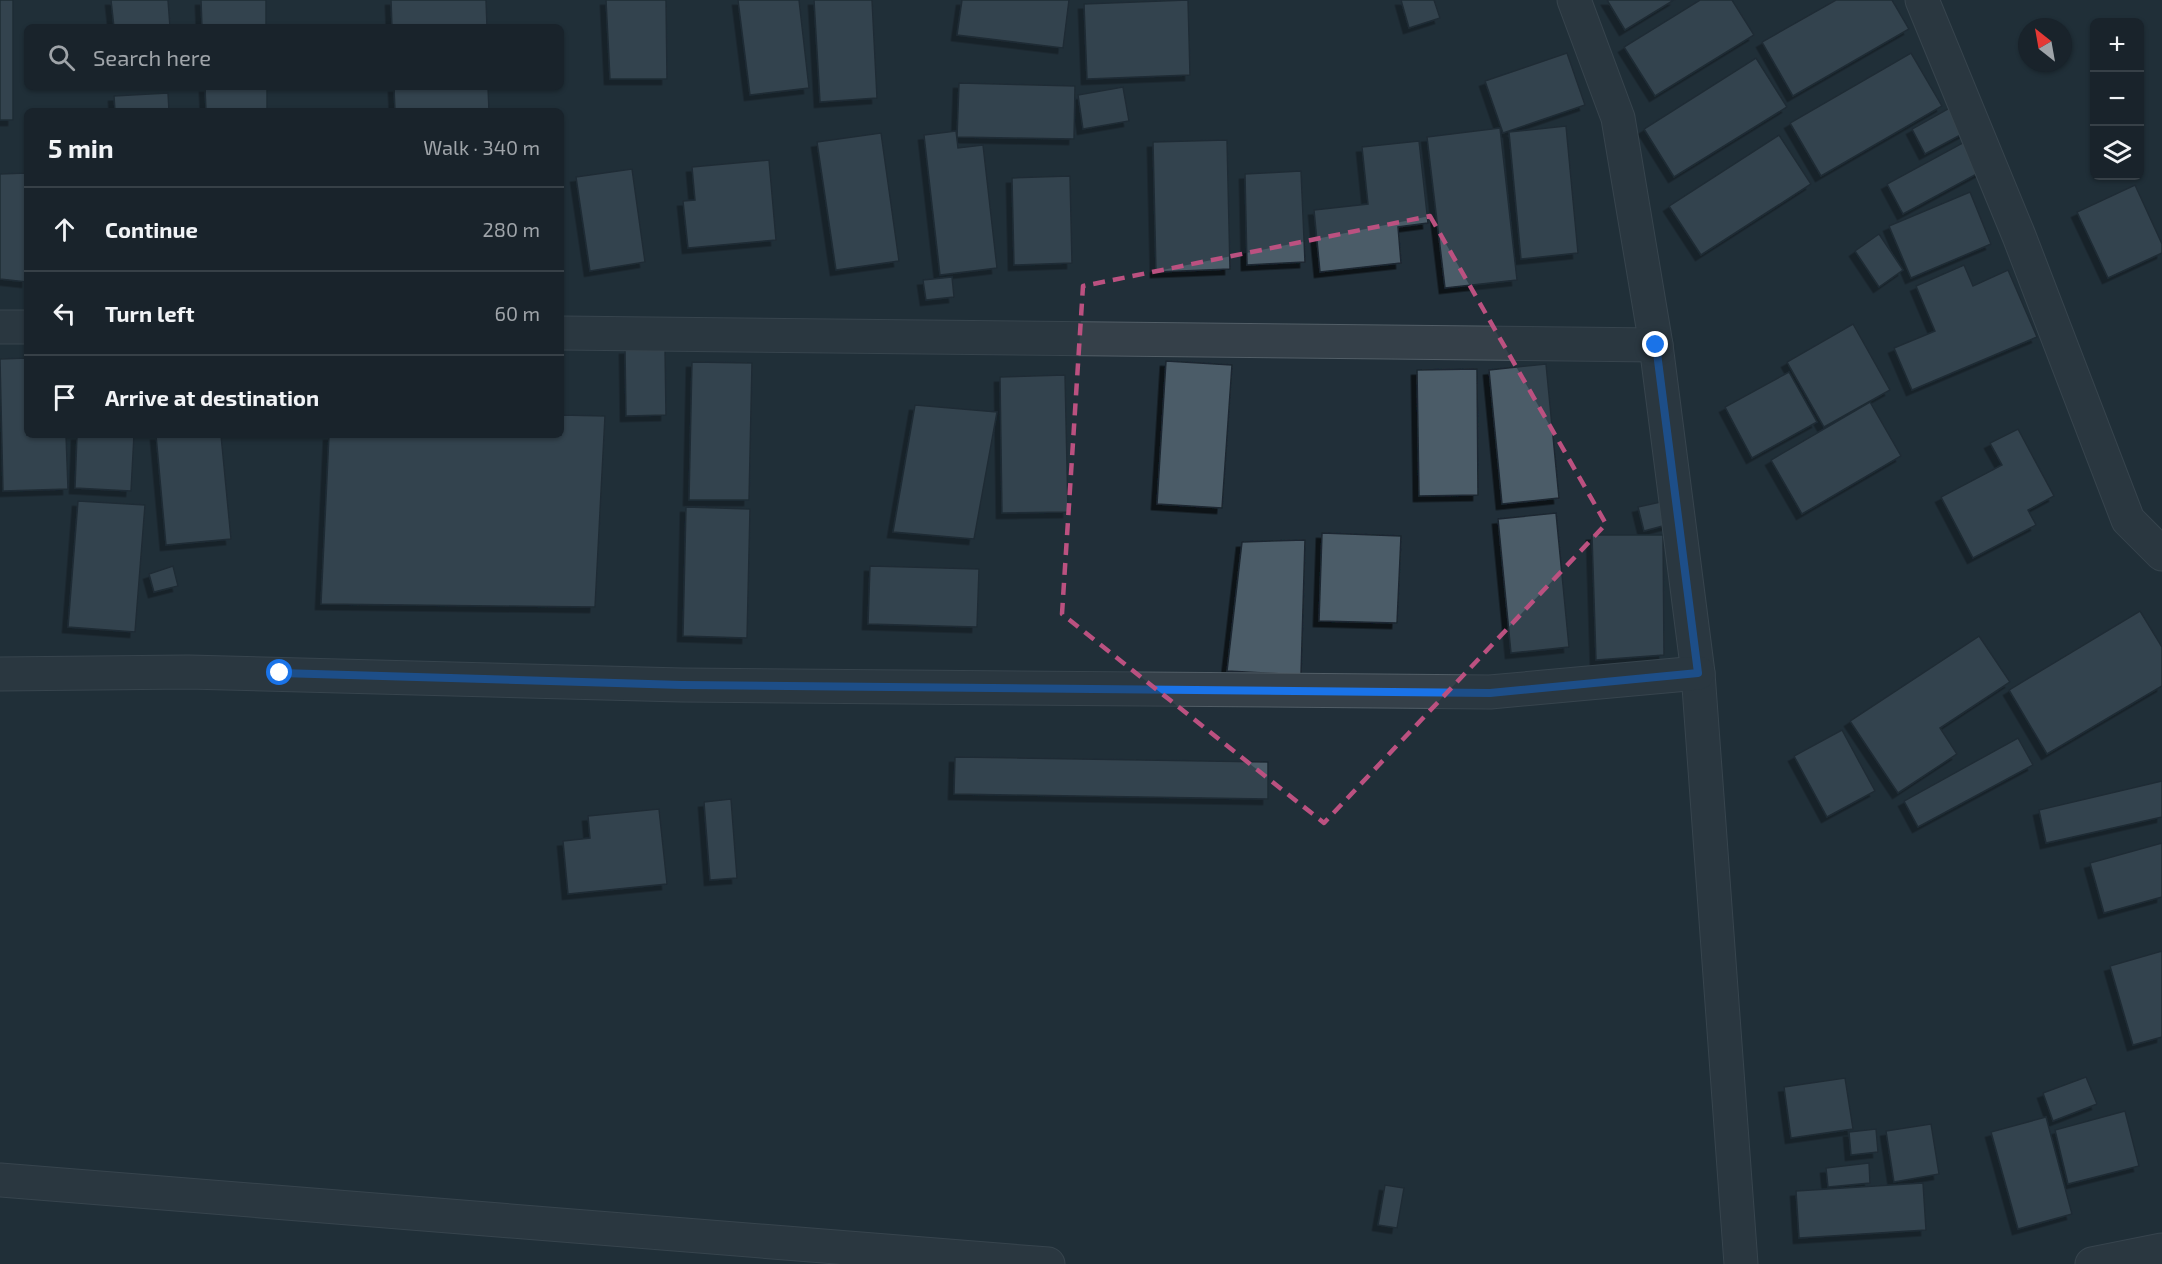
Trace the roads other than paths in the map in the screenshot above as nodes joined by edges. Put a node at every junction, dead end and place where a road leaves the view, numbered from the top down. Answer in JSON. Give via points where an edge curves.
{"nodes":[{"id":1,"x":1574,"y":0,"type":"edge"},
{"id":2,"x":1922,"y":0,"type":"edge"},
{"id":3,"x":0,"y":327,"type":"edge"},
{"id":4,"x":24,"y":327,"type":"edge"},
{"id":5,"x":564,"y":333,"type":"edge"},
{"id":6,"x":1656,"y":345,"type":"junction"},
{"id":7,"x":2162,"y":554,"type":"edge"},
{"id":8,"x":1698,"y":673,"type":"junction"},
{"id":9,"x":0,"y":674,"type":"edge"},
{"id":10,"x":0,"y":1180,"type":"edge"},
{"id":11,"x":2162,"y":1250,"type":"edge"},
{"id":12,"x":826,"y":1254,"type":"edge"},
{"id":13,"x":940,"y":1259,"type":"edge"},
{"id":14,"x":1048,"y":1264,"type":"edge"},
{"id":15,"x":1741,"y":1264,"type":"edge"},
{"id":16,"x":2092,"y":1264,"type":"edge"}],
"edges":[{"from":1,"to":6,"type":"street","via":[[1618,118]]},
{"from":2,"to":7,"type":"street","via":[[2019,236],[2128,520]]},
{"from":3,"to":4,"type":"street"},
{"from":5,"to":6,"type":"street"},
{"from":6,"to":8,"type":"street"},
{"from":8,"to":9,"type":"street","via":[[1490,693],[682,685],[188,672]]},
{"from":8,"to":15,"type":"street"},
{"from":10,"to":12,"type":"street"},
{"from":11,"to":16,"type":"street"},
{"from":12,"to":13,"type":"street"},
{"from":13,"to":14,"type":"street"}]}
